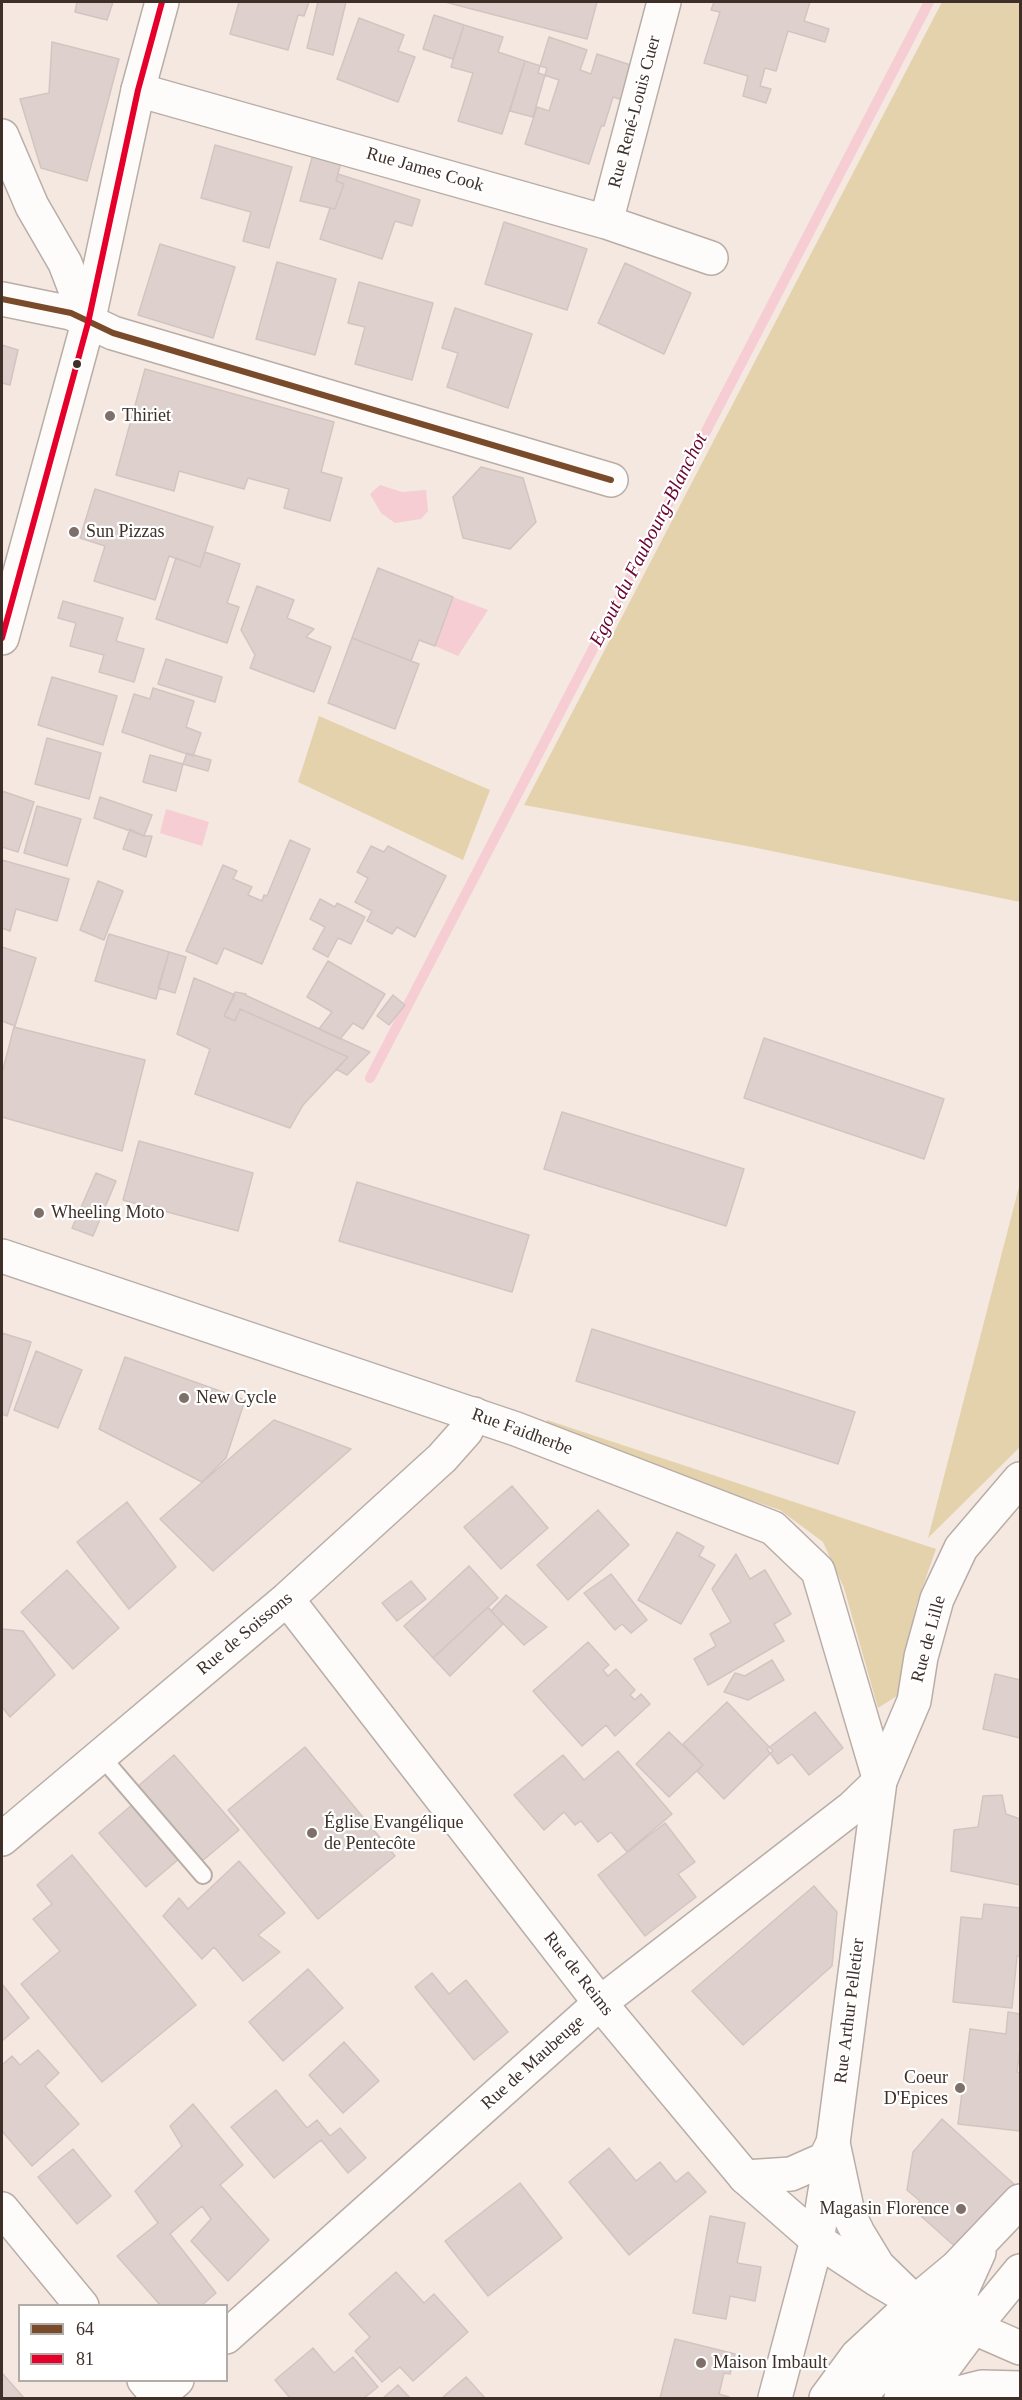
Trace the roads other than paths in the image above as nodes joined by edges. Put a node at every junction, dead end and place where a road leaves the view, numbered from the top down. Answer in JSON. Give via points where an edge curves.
{"nodes":[{"id":1,"x":162,"y":2,"type":"edge"},
{"id":2,"x":664,"y":2,"type":"edge"},
{"id":3,"x":138,"y":90,"type":"junction"},
{"id":4,"x":2,"y":136,"type":"edge"},
{"id":5,"x":606,"y":222,"type":"junction"},
{"id":6,"x":711,"y":258,"type":"dead end"},
{"id":7,"x":2,"y":299,"type":"edge"},
{"id":8,"x":88,"y":322,"type":"junction"},
{"id":9,"x":611,"y":480,"type":"dead end"},
{"id":10,"x":2,"y":638,"type":"edge"},
{"id":11,"x":2,"y":1256,"type":"edge"},
{"id":12,"x":474,"y":1414,"type":"junction"},
{"id":13,"x":1020,"y":1479,"type":"edge"},
{"id":14,"x":287,"y":1599,"type":"junction"},
{"id":15,"x":100,"y":1755,"type":"junction"},
{"id":16,"x":880,"y":1781,"type":"junction"},
{"id":17,"x":2,"y":1839,"type":"edge"},
{"id":18,"x":202,"y":1875,"type":"dead end"},
{"id":19,"x":600,"y":2003,"type":"junction"},
{"id":20,"x":833,"y":2143,"type":"junction"},
{"id":21,"x":745,"y":2177,"type":"junction"},
{"id":22,"x":1020,"y":2201,"type":"edge"},
{"id":23,"x":2,"y":2209,"type":"edge"},
{"id":24,"x":817,"y":2240,"type":"junction"},
{"id":25,"x":984,"y":2240,"type":"junction"},
{"id":26,"x":1020,"y":2271,"type":"edge"},
{"id":27,"x":915,"y":2302,"type":"junction"},
{"id":28,"x":80,"y":2304,"type":"edge"},
{"id":29,"x":974,"y":2327,"type":"junction"},
{"id":30,"x":228,"y":2335,"type":"edge"},
{"id":31,"x":917,"y":2348,"type":"junction"},
{"id":32,"x":1020,"y":2348,"type":"edge"},
{"id":33,"x":1020,"y":2388,"type":"edge"},
{"id":34,"x":776,"y":2398,"type":"edge"},
{"id":35,"x":826,"y":2398,"type":"edge"},
{"id":36,"x":858,"y":2398,"type":"edge"},
{"id":37,"x":901,"y":2398,"type":"edge"},
{"id":38,"x":921,"y":2398,"type":"edge"},
{"id":39,"x":939,"y":2398,"type":"edge"}],
"edges":[{"from":1,"to":3,"type":"street"},
{"from":2,"to":5,"type":"street","name":"Rue René-Louis Cuer"},
{"from":3,"to":5,"type":"street","name":"Rue James Cook"},
{"from":3,"to":8,"type":"street"},
{"from":4,"to":8,"type":"street","via":[[32,207],[65,263]]},
{"from":5,"to":6,"type":"street","name":"Rue James Cook"},
{"from":7,"to":8,"type":"street","via":[[71,313]]},
{"from":8,"to":9,"type":"street","via":[[124,337]]},
{"from":8,"to":10,"type":"street"},
{"from":11,"to":12,"type":"street","name":"Rue Faidherbe"},
{"from":12,"to":14,"type":"street","name":"Rue de Soissons","via":[[466,1431],[442,1458]]},
{"from":12,"to":16,"type":"street","name":"Rue Faidherbe","via":[[773,1528],[818,1571]]},
{"from":13,"to":16,"type":"street","name":"Rue de Lille","via":[[961,1548],[937,1599],[914,1701]]},
{"from":14,"to":15,"type":"street","name":"Rue de Soissons"},
{"from":14,"to":19,"type":"street","name":"Rue de Reims"},
{"from":15,"to":17,"type":"street","name":"Rue de Soissons"},
{"from":15,"to":18,"type":"lane"},
{"from":16,"to":19,"type":"street","name":"Rue de Maubeuge","via":[[853,1807]]},
{"from":16,"to":20,"type":"street","name":"Rue Arthur Pelletier"},
{"from":19,"to":21,"type":"street","name":"Rue de Reims"},
{"from":19,"to":30,"type":"street","name":"Rue de Maubeuge"},
{"from":20,"to":21,"type":"street","via":[[825,2159],[791,2174]]},
{"from":20,"to":24,"type":"street","name":"Rue Arthur Pelletier"},
{"from":20,"to":27,"type":"street","via":[[848,2213],[858,2233],[878,2266]]},
{"from":21,"to":24,"type":"street","name":"Rue de Reims"},
{"from":22,"to":25,"type":"street"},
{"from":23,"to":28,"type":"street"},
{"from":24,"to":27,"type":"street","name":"Rue de Reims"},
{"from":24,"to":34,"type":"street","name":"Rue Arthur Pelletier"},
{"from":25,"to":27,"type":"street"},
{"from":25,"to":29,"type":"street","via":[[961,2292],[962,2310]]},
{"from":26,"to":29,"type":"street"},
{"from":27,"to":29,"type":"street"},
{"from":27,"to":31,"type":"street"},
{"from":27,"to":35,"type":"street","via":[[857,2356]]},
{"from":29,"to":31,"type":"street"},
{"from":29,"to":32,"type":"street"},
{"from":29,"to":38,"type":"street"},
{"from":31,"to":36,"type":"street","via":[[895,2358]]},
{"from":31,"to":37,"type":"street","via":[[915,2377]]},
{"from":33,"to":39,"type":"street","via":[[982,2387]]}]}
